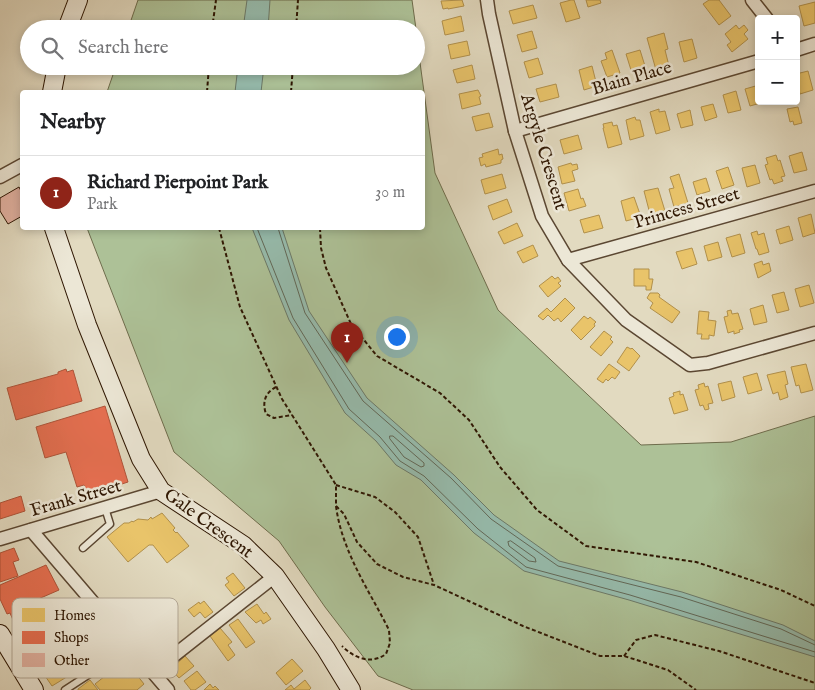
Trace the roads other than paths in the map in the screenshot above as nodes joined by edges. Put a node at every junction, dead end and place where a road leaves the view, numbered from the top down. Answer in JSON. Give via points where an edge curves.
{"nodes":[{"id":1,"x":78,"y":0,"type":"edge"},
{"id":2,"x":488,"y":0,"type":"edge"},
{"id":3,"x":752,"y":0,"type":"edge"},
{"id":4,"x":764,"y":15,"type":"edge"},
{"id":5,"x":70,"y":20,"type":"edge"},
{"id":6,"x":815,"y":44,"type":"edge"},
{"id":7,"x":800,"y":49,"type":"edge"},
{"id":8,"x":755,"y":62,"type":"edge"},
{"id":9,"x":55,"y":75,"type":"edge"},
{"id":10,"x":52,"y":90,"type":"edge"},
{"id":11,"x":515,"y":131,"type":"junction"},
{"id":12,"x":20,"y":166,"type":"edge"},
{"id":13,"x":0,"y":178,"type":"edge"},
{"id":14,"x":815,"y":191,"type":"edge"},
{"id":15,"x":55,"y":230,"type":"edge"},
{"id":16,"x":568,"y":260,"type":"junction"},
{"id":17,"x":815,"y":333,"type":"edge"},
{"id":18,"x":161,"y":492,"type":"junction"},
{"id":19,"x":105,"y":508,"type":"junction"},
{"id":20,"x":31,"y":530,"type":"junction"},
{"id":21,"x":0,"y":539,"type":"edge"},
{"id":22,"x":84,"y":548,"type":"dead end"},
{"id":23,"x":276,"y":576,"type":"junction"},
{"id":24,"x":90,"y":598,"type":"edge"},
{"id":25,"x":0,"y":634,"type":"edge"},
{"id":26,"x":178,"y":652,"type":"edge"},
{"id":27,"x":12,"y":654,"type":"edge"},
{"id":28,"x":27,"y":678,"type":"edge"},
{"id":29,"x":84,"y":678,"type":"edge"},
{"id":30,"x":158,"y":678,"type":"edge"},
{"id":31,"x":34,"y":690,"type":"edge"},
{"id":32,"x":65,"y":690,"type":"edge"},
{"id":33,"x":168,"y":690,"type":"edge"},
{"id":34,"x":351,"y":690,"type":"edge"}],
"edges":[{"from":1,"to":5,"type":"street"},
{"from":2,"to":11,"type":"street","name":"Argyle Crescent"},
{"from":3,"to":4,"type":"street"},
{"from":6,"to":7,"type":"street"},
{"from":8,"to":11,"type":"street","name":"Blain Place"},
{"from":9,"to":10,"type":"street"},
{"from":11,"to":16,"type":"street","name":"Argyle Crescent","via":[[542,216]]},
{"from":12,"to":13,"type":"street"},
{"from":14,"to":16,"type":"street","name":"Princess Street"},
{"from":15,"to":18,"type":"street","name":"Gale Crescent","via":[[89,332],[141,459]]},
{"from":16,"to":17,"type":"street","name":"Argyle Crescent","via":[[626,320],[690,365],[708,363]]},
{"from":18,"to":19,"type":"street","name":"Frank Street"},
{"from":18,"to":23,"type":"street","name":"Gale Crescent","via":[[242,545]]},
{"from":19,"to":20,"type":"street","name":"Frank Street"},
{"from":19,"to":22,"type":"lane","via":[[110,524]]},
{"from":20,"to":21,"type":"street","name":"Frank Street"},
{"from":20,"to":24,"type":"street"},
{"from":23,"to":26,"type":"street"},
{"from":23,"to":34,"type":"street","name":"Gale Crescent"},
{"from":25,"to":27,"type":"street"},
{"from":28,"to":31,"type":"street"},
{"from":29,"to":32,"type":"lane"},
{"from":30,"to":33,"type":"street"}]}
